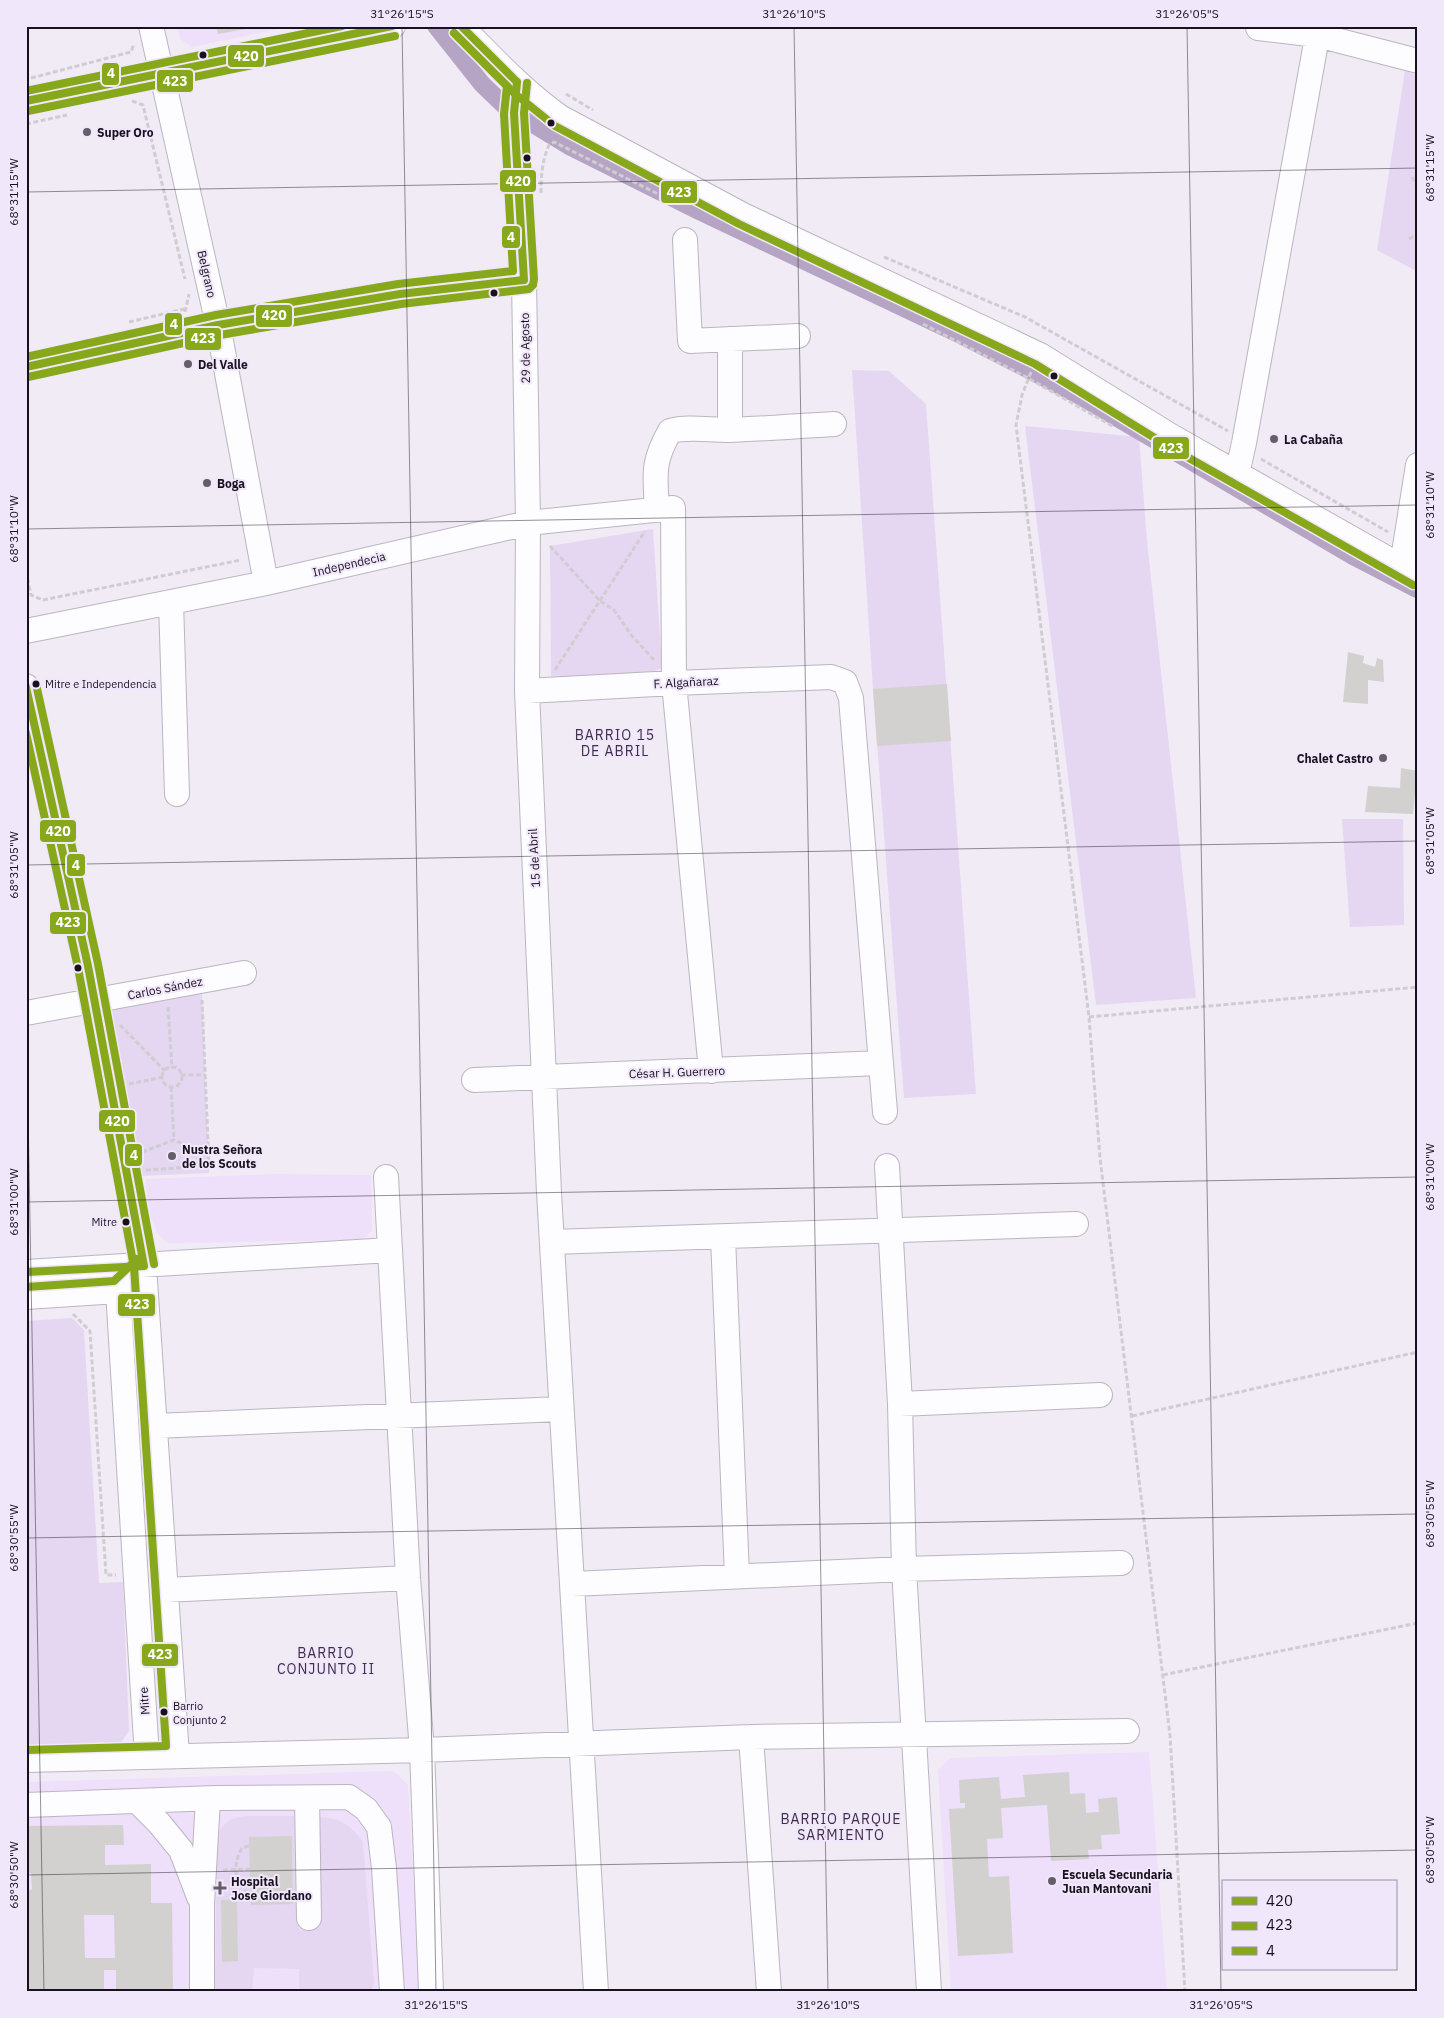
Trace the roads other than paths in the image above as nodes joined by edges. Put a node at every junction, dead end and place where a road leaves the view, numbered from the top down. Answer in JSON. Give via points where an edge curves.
{"nodes":[{"id":1,"x":151,"y":26,"type":"edge"},
{"id":2,"x":393,"y":26,"type":"edge"},
{"id":3,"x":461,"y":26,"type":"edge"},
{"id":4,"x":1258,"y":28,"type":"dead end"},
{"id":5,"x":1318,"y":30,"type":"edge"},
{"id":6,"x":1418,"y":61,"type":"edge"},
{"id":7,"x":162,"y":73,"type":"junction"},
{"id":8,"x":515,"y":100,"type":"junction"},
{"id":9,"x":26,"y":102,"type":"edge"},
{"id":10,"x":685,"y":240,"type":"dead end"},
{"id":11,"x":524,"y":280,"type":"junction"},
{"id":12,"x":218,"y":325,"type":"junction"},
{"id":13,"x":798,"y":336,"type":"dead end"},
{"id":14,"x":730,"y":339,"type":"junction"},
{"id":15,"x":26,"y":367,"type":"edge"},
{"id":16,"x":834,"y":424,"type":"dead end"},
{"id":17,"x":730,"y":430,"type":"junction"},
{"id":18,"x":1418,"y":465,"type":"edge"},
{"id":19,"x":1237,"y":474,"type":"junction"},
{"id":20,"x":665,"y":508,"type":"junction"},
{"id":21,"x":528,"y":523,"type":"junction"},
{"id":22,"x":1409,"y":571,"type":"edge"},
{"id":23,"x":266,"y":583,"type":"junction"},
{"id":24,"x":171,"y":602,"type":"junction"},
{"id":25,"x":26,"y":631,"type":"edge"},
{"id":26,"x":674,"y":683,"type":"junction"},
{"id":27,"x":26,"y":686,"type":"edge"},
{"id":28,"x":527,"y":691,"type":"junction"},
{"id":29,"x":177,"y":794,"type":"dead end"},
{"id":30,"x":244,"y":973,"type":"dead end"},
{"id":31,"x":94,"y":1001,"type":"junction"},
{"id":32,"x":26,"y":1013,"type":"edge"},
{"id":33,"x":880,"y":1063,"type":"junction"},
{"id":34,"x":711,"y":1072,"type":"junction"},
{"id":35,"x":545,"y":1077,"type":"junction"},
{"id":36,"x":474,"y":1080,"type":"dead end"},
{"id":37,"x":885,"y":1112,"type":"dead end"},
{"id":38,"x":887,"y":1166,"type":"dead end"},
{"id":39,"x":386,"y":1178,"type":"dead end"},
{"id":40,"x":1076,"y":1224,"type":"dead end"},
{"id":41,"x":890,"y":1230,"type":"junction"},
{"id":42,"x":723,"y":1237,"type":"junction"},
{"id":43,"x":552,"y":1242,"type":"junction"},
{"id":44,"x":390,"y":1250,"type":"junction"},
{"id":45,"x":144,"y":1266,"type":"junction"},
{"id":46,"x":26,"y":1272,"type":"edge"},
{"id":47,"x":118,"y":1291,"type":"junction"},
{"id":48,"x":26,"y":1297,"type":"edge"},
{"id":49,"x":1100,"y":1395,"type":"dead end"},
{"id":50,"x":900,"y":1404,"type":"junction"},
{"id":51,"x":561,"y":1409,"type":"junction"},
{"id":52,"x":399,"y":1416,"type":"junction"},
{"id":53,"x":154,"y":1426,"type":"junction"},
{"id":54,"x":1121,"y":1563,"type":"dead end"},
{"id":55,"x":904,"y":1569,"type":"junction"},
{"id":56,"x":737,"y":1576,"type":"junction"},
{"id":57,"x":408,"y":1578,"type":"junction"},
{"id":58,"x":572,"y":1584,"type":"junction"},
{"id":59,"x":166,"y":1590,"type":"junction"},
{"id":60,"x":1127,"y":1731,"type":"dead end"},
{"id":61,"x":914,"y":1734,"type":"junction"},
{"id":62,"x":751,"y":1736,"type":"junction"},
{"id":63,"x":581,"y":1743,"type":"junction"},
{"id":64,"x":422,"y":1750,"type":"junction"},
{"id":65,"x":177,"y":1756,"type":"junction"},
{"id":66,"x":147,"y":1757,"type":"junction"},
{"id":67,"x":26,"y":1760,"type":"edge"},
{"id":68,"x":307,"y":1798,"type":"junction"},
{"id":69,"x":208,"y":1799,"type":"junction"},
{"id":70,"x":137,"y":1801,"type":"junction"},
{"id":71,"x":26,"y":1804,"type":"edge"},
{"id":72,"x":202,"y":1904,"type":"junction"},
{"id":73,"x":309,"y":1918,"type":"dead end"},
{"id":74,"x":202,"y":1992,"type":"edge"},
{"id":75,"x":392,"y":1992,"type":"edge"},
{"id":76,"x":431,"y":1992,"type":"edge"},
{"id":77,"x":596,"y":1992,"type":"edge"},
{"id":78,"x":769,"y":1992,"type":"edge"},
{"id":79,"x":929,"y":1992,"type":"edge"}],
"edges":[{"from":1,"to":7,"type":"street","name":"Belgrano"},
{"from":2,"to":7,"type":"street"},
{"from":3,"to":8,"type":"street"},
{"from":4,"to":5,"type":"street"},
{"from":5,"to":6,"type":"street"},
{"from":5,"to":19,"type":"street"},
{"from":7,"to":9,"type":"street"},
{"from":7,"to":12,"type":"street","name":"Belgrano"},
{"from":8,"to":11,"type":"street","name":"29 de Agosto"},
{"from":8,"to":19,"type":"street","via":[[540,102],[560,117],[743,215],[1040,355]]},
{"from":10,"to":14,"type":"street","via":[[690,341]]},
{"from":11,"to":12,"type":"street","via":[[400,294]]},
{"from":11,"to":21,"type":"street","name":"29 de Agosto"},
{"from":12,"to":15,"type":"street"},
{"from":12,"to":23,"type":"street","name":"Belgrano"},
{"from":13,"to":14,"type":"street"},
{"from":14,"to":17,"type":"street"},
{"from":16,"to":17,"type":"street"},
{"from":17,"to":20,"type":"street","via":[[680,428],[670,431],[659,449],[655,471]]},
{"from":18,"to":22,"type":"street","via":[[1403,559]]},
{"from":19,"to":22,"type":"street"},
{"from":20,"to":21,"type":"street","name":"Independecia"},
{"from":20,"to":26,"type":"street"},
{"from":21,"to":23,"type":"street","name":"Independecia"},
{"from":21,"to":28,"type":"street","name":"15 de Abril"},
{"from":23,"to":24,"type":"street","name":"Independecia"},
{"from":24,"to":25,"type":"street","name":"Independecia"},
{"from":24,"to":29,"type":"street"},
{"from":26,"to":28,"type":"street","name":"F. Algañaraz"},
{"from":26,"to":33,"type":"street","name":"F. Algañaraz","via":[[831,677],[845,682],[851,698]]},
{"from":26,"to":34,"type":"street"},
{"from":27,"to":31,"type":"street"},
{"from":28,"to":35,"type":"street","name":"15 de Abril"},
{"from":30,"to":31,"type":"street","name":"Carlos Sández"},
{"from":31,"to":32,"type":"street","name":"Carlos Sández"},
{"from":31,"to":45,"type":"street"},
{"from":33,"to":34,"type":"street","name":"César H. Guerrero"},
{"from":33,"to":37,"type":"street"},
{"from":34,"to":35,"type":"street","name":"César H. Guerrero"},
{"from":35,"to":36,"type":"street","name":"César H. Guerrero"},
{"from":35,"to":43,"type":"street","name":"15 de Abril"},
{"from":38,"to":41,"type":"street"},
{"from":39,"to":44,"type":"street"},
{"from":40,"to":41,"type":"street"},
{"from":41,"to":42,"type":"street"},
{"from":41,"to":50,"type":"street"},
{"from":42,"to":43,"type":"street"},
{"from":42,"to":56,"type":"street"},
{"from":43,"to":51,"type":"street","name":"15 de Abril"},
{"from":44,"to":45,"type":"street"},
{"from":44,"to":52,"type":"street"},
{"from":45,"to":46,"type":"street"},
{"from":45,"to":47,"type":"street"},
{"from":45,"to":53,"type":"street"},
{"from":47,"to":48,"type":"street"},
{"from":47,"to":66,"type":"street","name":"Mitre"},
{"from":49,"to":50,"type":"street"},
{"from":50,"to":55,"type":"street"},
{"from":51,"to":52,"type":"street"},
{"from":51,"to":58,"type":"street","name":"15 de Abril"},
{"from":52,"to":53,"type":"street"},
{"from":52,"to":57,"type":"street"},
{"from":53,"to":59,"type":"street"},
{"from":54,"to":55,"type":"street"},
{"from":55,"to":56,"type":"street"},
{"from":55,"to":61,"type":"street"},
{"from":56,"to":58,"type":"street"},
{"from":57,"to":59,"type":"street"},
{"from":57,"to":64,"type":"street"},
{"from":58,"to":63,"type":"street","name":"15 de Abril"},
{"from":59,"to":65,"type":"street"},
{"from":60,"to":61,"type":"street"},
{"from":61,"to":62,"type":"street"},
{"from":61,"to":79,"type":"street"},
{"from":62,"to":63,"type":"street"},
{"from":62,"to":78,"type":"street"},
{"from":63,"to":64,"type":"street"},
{"from":63,"to":77,"type":"street","name":"15 de Abril"},
{"from":64,"to":65,"type":"street"},
{"from":64,"to":76,"type":"street"},
{"from":65,"to":66,"type":"street"},
{"from":66,"to":67,"type":"street"},
{"from":68,"to":69,"type":"street"},
{"from":68,"to":73,"type":"street"},
{"from":68,"to":75,"type":"street","via":[[349,1797],[366,1809],[379,1827]]},
{"from":69,"to":70,"type":"street"},
{"from":69,"to":72,"type":"street"},
{"from":70,"to":71,"type":"street"},
{"from":70,"to":72,"type":"street","via":[[181,1850]]},
{"from":72,"to":74,"type":"street"}]}
